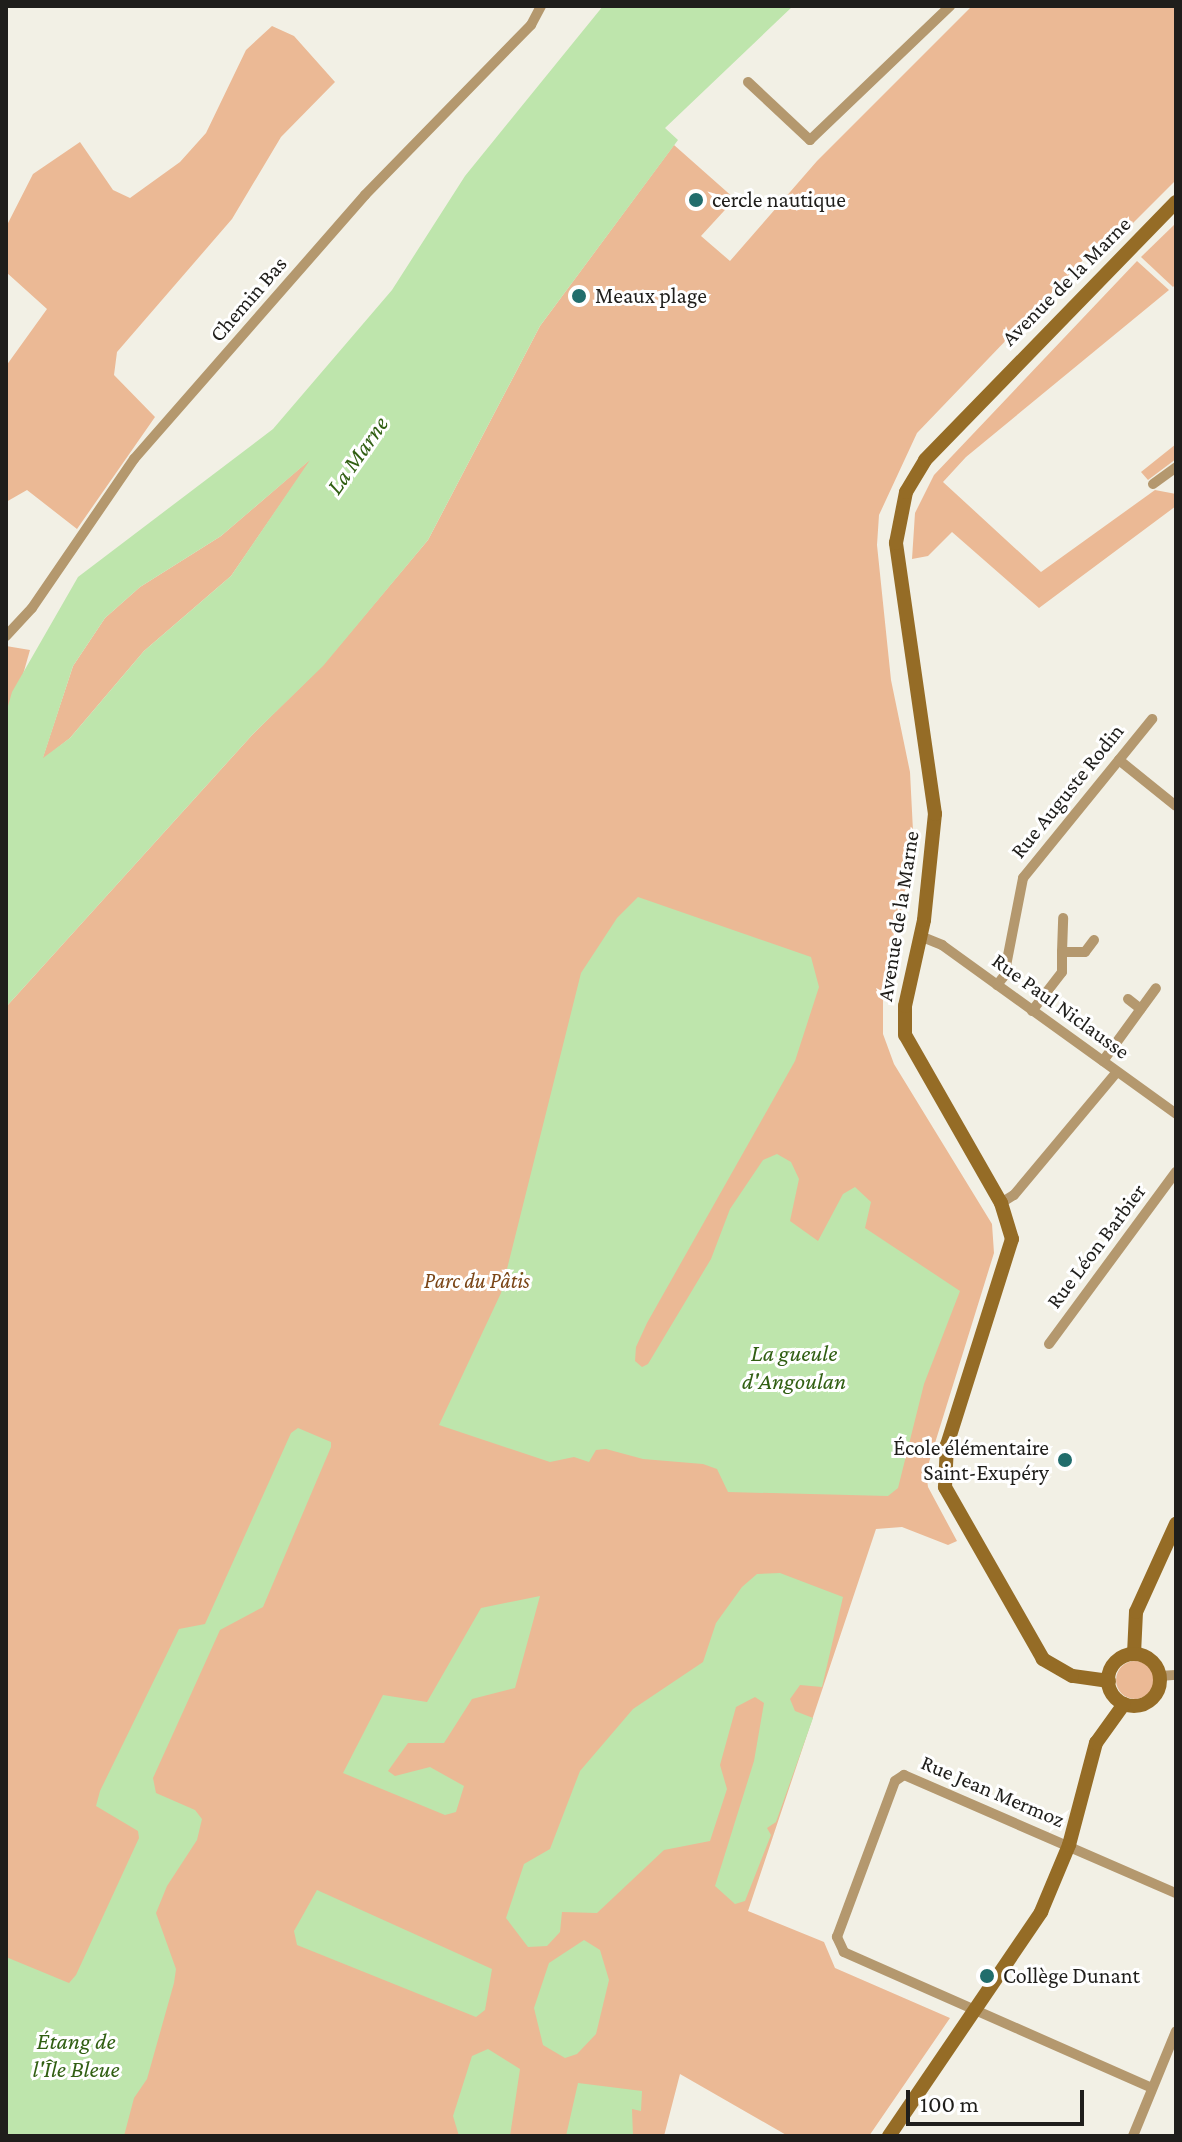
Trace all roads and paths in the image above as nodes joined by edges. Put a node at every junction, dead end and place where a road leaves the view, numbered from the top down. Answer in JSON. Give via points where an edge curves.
{"nodes":[{"id":1,"x":541,"y":6,"type":"edge"},
{"id":2,"x":950,"y":6,"type":"edge"},
{"id":3,"x":748,"y":82,"type":"dead end"},
{"id":4,"x":1176,"y":202,"type":"edge"},
{"id":5,"x":1174,"y":472,"type":"edge"},
{"id":6,"x":1153,"y":484,"type":"dead end"},
{"id":7,"x":6,"y":636,"type":"edge"},
{"id":8,"x":1152,"y":719,"type":"dead end"},
{"id":9,"x":1119,"y":760,"type":"junction"},
{"id":10,"x":1176,"y":806,"type":"edge"},
{"id":11,"x":1063,"y":918,"type":"dead end"},
{"id":12,"x":920,"y":936,"type":"junction"},
{"id":13,"x":1094,"y":940,"type":"dead end"},
{"id":14,"x":1062,"y":952,"type":"junction"},
{"id":15,"x":997,"y":985,"type":"junction"},
{"id":16,"x":1156,"y":988,"type":"dead end"},
{"id":17,"x":1128,"y":999,"type":"dead end"},
{"id":18,"x":1141,"y":1009,"type":"junction"},
{"id":19,"x":1032,"y":1011,"type":"junction"},
{"id":20,"x":1103,"y":1061,"type":"junction"},
{"id":21,"x":1117,"y":1072,"type":"junction"},
{"id":22,"x":1176,"y":1114,"type":"edge"},
{"id":23,"x":1176,"y":1172,"type":"edge"},
{"id":24,"x":1001,"y":1203,"type":"junction"},
{"id":25,"x":1049,"y":1344,"type":"dead end"},
{"id":26,"x":1176,"y":1525,"type":"edge"},
{"id":27,"x":1134,"y":1654,"type":"junction"},
{"id":28,"x":1176,"y":1675,"type":"edge"},
{"id":29,"x":1160,"y":1676,"type":"junction"},
{"id":30,"x":1109,"y":1681,"type":"junction"},
{"id":31,"x":1124,"y":1704,"type":"junction"},
{"id":32,"x":1069,"y":1845,"type":"junction"},
{"id":33,"x":1176,"y":1893,"type":"edge"},
{"id":34,"x":975,"y":2011,"type":"junction"},
{"id":35,"x":1176,"y":2031,"type":"edge"},
{"id":36,"x":1152,"y":2088,"type":"junction"},
{"id":37,"x":889,"y":2136,"type":"edge"},
{"id":38,"x":1133,"y":2136,"type":"edge"}],
"edges":[{"from":1,"to":7,"type":"street","name":"Chemin Bas","via":[[531,25],[365,195],[134,459],[32,608]]},
{"from":2,"to":3,"type":"street","via":[[810,140]]},
{"from":4,"to":12,"type":"street","name":"Avenue de la Marne","via":[[1000,378],[925,460],[906,492],[898,525],[898,562],[935,814]]},
{"from":5,"to":6,"type":"street"},
{"from":8,"to":9,"type":"street","name":"Rue Auguste Rodin"},
{"from":9,"to":10,"type":"street"},
{"from":9,"to":15,"type":"street","name":"Rue Auguste Rodin","via":[[1023,878],[1004,976]]},
{"from":11,"to":14,"type":"street"},
{"from":12,"to":15,"type":"street","name":"Rue Paul Niclausse","via":[[942,945]]},
{"from":12,"to":24,"type":"street","name":"Avenue de la Marne","via":[[905,1006],[905,1035]]},
{"from":13,"to":14,"type":"street","via":[[1085,952]]},
{"from":14,"to":19,"type":"street","via":[[1062,972]]},
{"from":15,"to":19,"type":"street","name":"Rue Paul Niclausse"},
{"from":16,"to":18,"type":"street"},
{"from":17,"to":18,"type":"street"},
{"from":18,"to":20,"type":"street"},
{"from":19,"to":20,"type":"street","name":"Rue Paul Niclausse"},
{"from":20,"to":21,"type":"street","name":"Rue Paul Niclausse"},
{"from":21,"to":22,"type":"street","name":"Rue Paul Niclausse"},
{"from":21,"to":24,"type":"street","via":[[1014,1195]]},
{"from":23,"to":25,"type":"street","name":"Rue Léon Barbier"},
{"from":24,"to":30,"type":"street","name":"Avenue de la Marne","via":[[1012,1230],[1011,1251],[947,1445],[945,1487],[1043,1659],[1072,1676]]},
{"from":26,"to":27,"type":"street","via":[[1136,1612]]},
{"from":27,"to":29,"type":"street","via":[[1150,1659]]},
{"from":27,"to":30,"type":"street","via":[[1116,1662]]},
{"from":28,"to":29,"type":"street"},
{"from":29,"to":31,"type":"street","via":[[1149,1701]]},
{"from":30,"to":31,"type":"street"},
{"from":31,"to":32,"type":"street","via":[[1096,1743]]},
{"from":32,"to":33,"type":"street"},
{"from":32,"to":34,"type":"street","via":[[1041,1912]]},
{"from":32,"to":34,"type":"street","name":"Rue Jean Mermoz","via":[[909,1776],[895,1781],[837,1943],[844,1952]]},
{"from":34,"to":36,"type":"street"},
{"from":34,"to":37,"type":"street"},
{"from":35,"to":36,"type":"street"},
{"from":36,"to":38,"type":"street"}]}
